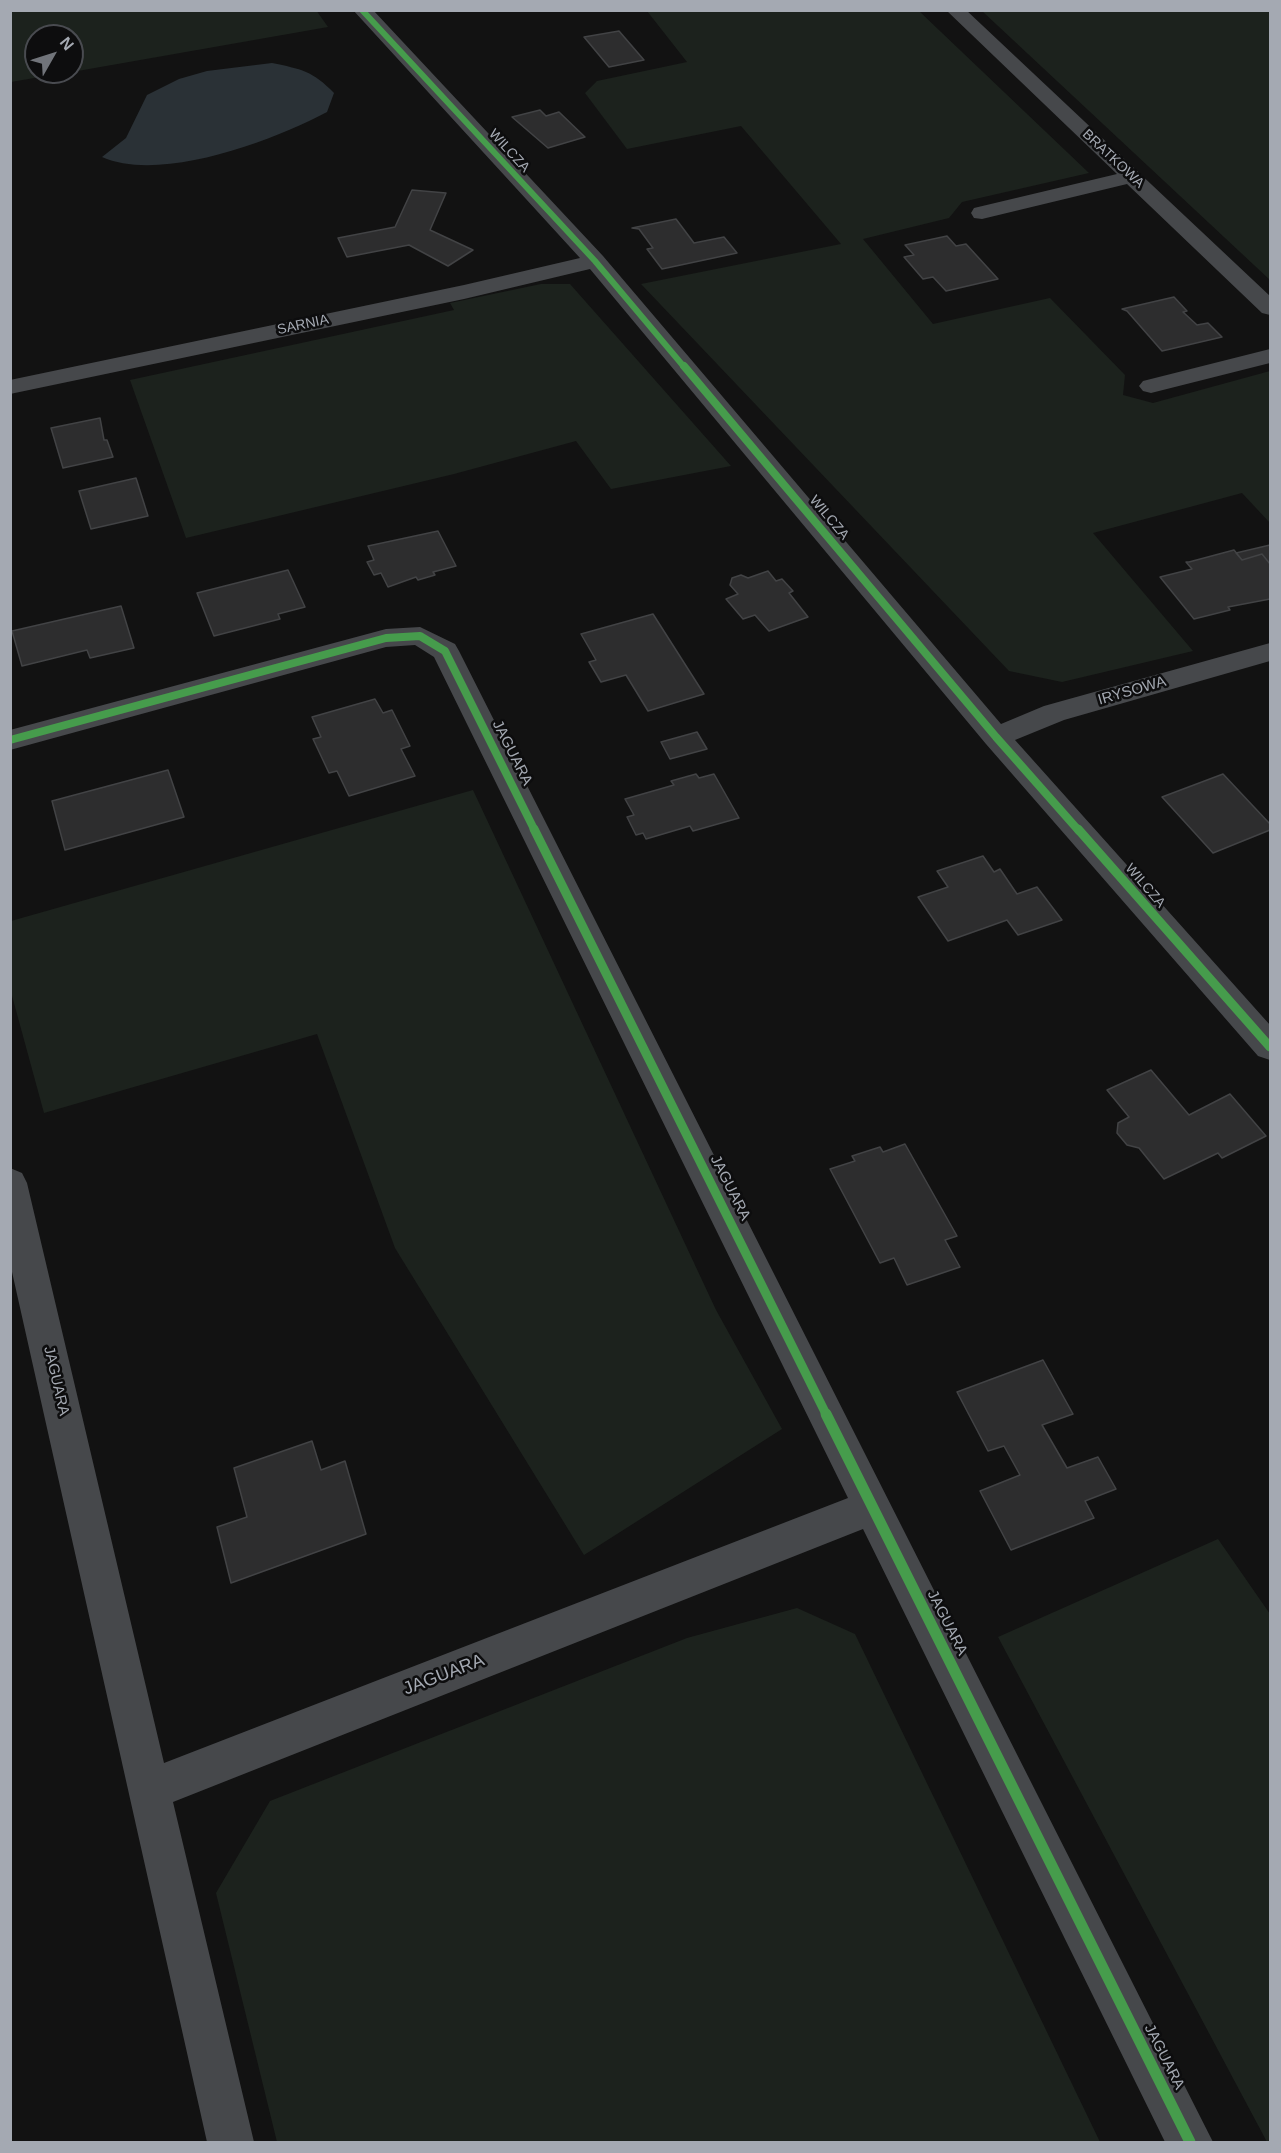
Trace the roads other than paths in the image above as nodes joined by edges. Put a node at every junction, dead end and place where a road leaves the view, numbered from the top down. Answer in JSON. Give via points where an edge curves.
{"nodes":[{"id":1,"x":362,"y":10,"type":"edge"},
{"id":2,"x":956,"y":10,"type":"edge"},
{"id":3,"x":1132,"y":177,"type":"junction"},
{"id":4,"x":982,"y":213,"type":"dead end"},
{"id":5,"x":595,"y":261,"type":"junction"},
{"id":6,"x":1270,"y":308,"type":"edge"},
{"id":7,"x":1270,"y":356,"type":"edge"},
{"id":8,"x":1151,"y":386,"type":"dead end"},
{"id":9,"x":10,"y":387,"type":"edge"},
{"id":10,"x":1270,"y":652,"type":"edge"},
{"id":11,"x":996,"y":737,"type":"junction"},
{"id":12,"x":10,"y":740,"type":"edge"},
{"id":13,"x":1270,"y":1047,"type":"edge"},
{"id":14,"x":10,"y":1183,"type":"edge"},
{"id":15,"x":872,"y":1508,"type":"junction"},
{"id":16,"x":150,"y":1790,"type":"junction"},
{"id":17,"x":230,"y":2142,"type":"edge"},
{"id":18,"x":1190,"y":2142,"type":"edge"}],
"edges":[{"from":1,"to":5,"type":"street","name":"WILCZA"},
{"from":2,"to":3,"type":"street","name":"BRATKOWA"},
{"from":3,"to":4,"type":"street"},
{"from":3,"to":6,"type":"street","name":"BRATKOWA"},
{"from":5,"to":9,"type":"street","name":"SARNIA"},
{"from":5,"to":11,"type":"street","name":"WILCZA"},
{"from":7,"to":8,"type":"street"},
{"from":10,"to":11,"type":"street","name":"IRYSOWA","via":[[1054,713]]},
{"from":11,"to":13,"type":"street","name":"WILCZA"},
{"from":12,"to":15,"type":"street","name":"JAGUARA","via":[[387,638],[420,636],[445,651]]},
{"from":14,"to":16,"type":"street","name":"JAGUARA"},
{"from":15,"to":16,"type":"street","name":"JAGUARA"},
{"from":15,"to":18,"type":"street","name":"JAGUARA"},
{"from":16,"to":17,"type":"street","name":"JAGUARA"}]}
